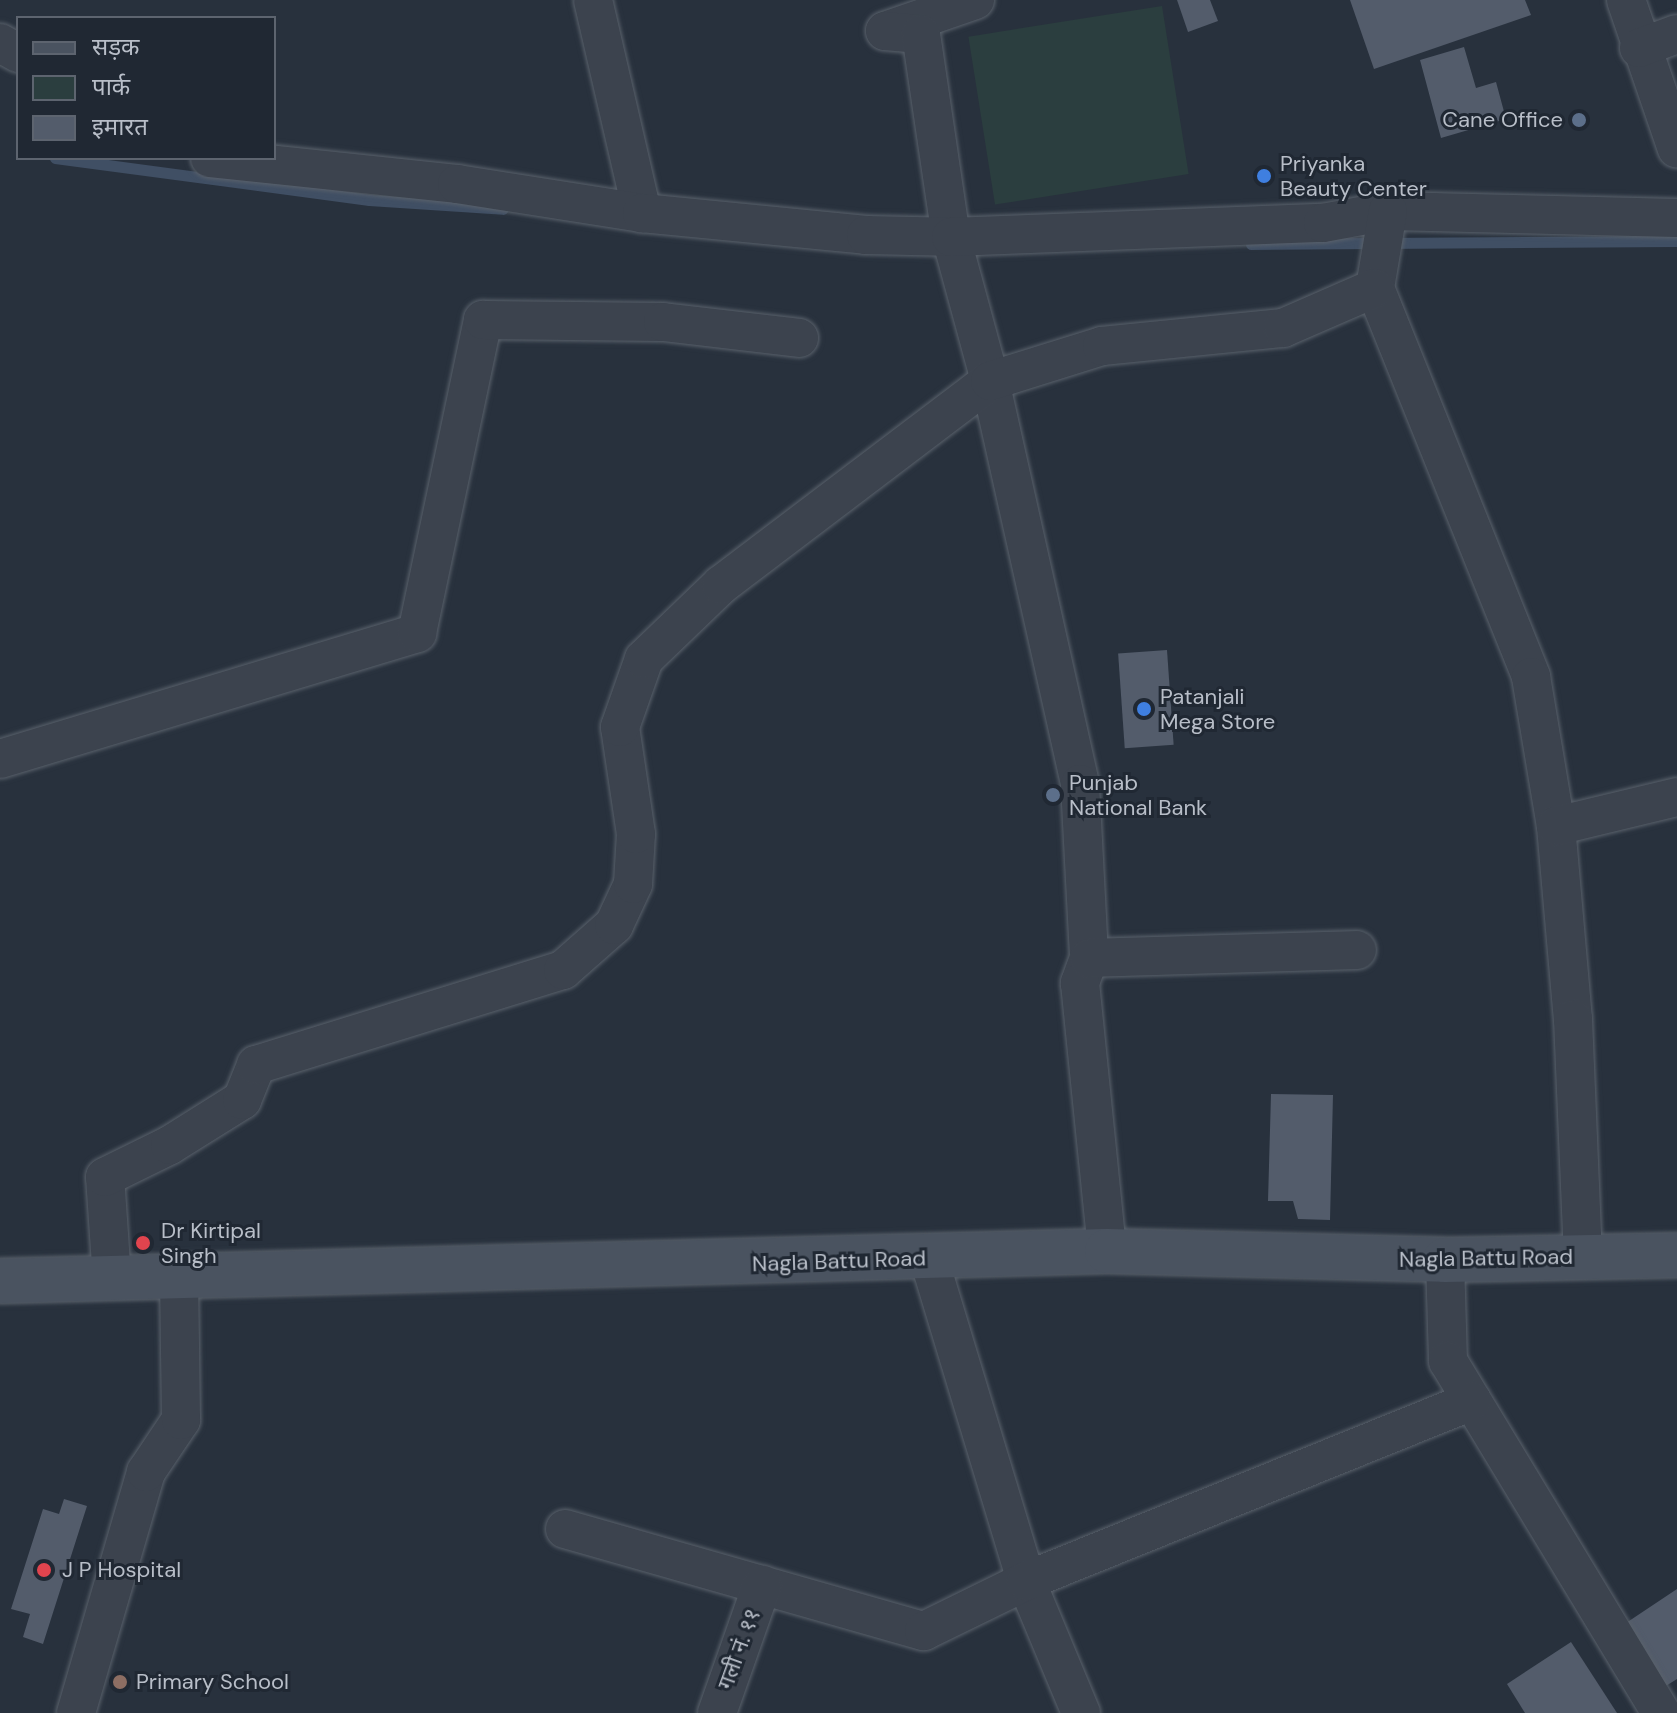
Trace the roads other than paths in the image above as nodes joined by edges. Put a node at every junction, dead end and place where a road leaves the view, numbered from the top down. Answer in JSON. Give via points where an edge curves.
{"nodes":[{"id":1,"x":593,"y":0,"type":"edge"},
{"id":2,"x":975,"y":0,"type":"edge"},
{"id":3,"x":1626,"y":0,"type":"edge"},
{"id":4,"x":884,"y":16,"type":"edge"},
{"id":5,"x":1677,"y":34,"type":"edge"},
{"id":6,"x":1639,"y":48,"type":"junction"},
{"id":7,"x":1677,"y":149,"type":"edge"},
{"id":8,"x":229,"y":160,"type":"edge"},
{"id":9,"x":1388,"y":211,"type":"junction"},
{"id":10,"x":642,"y":213,"type":"junction"},
{"id":11,"x":1677,"y":218,"type":"edge"},
{"id":12,"x":954,"y":248,"type":"junction"},
{"id":13,"x":1375,"y":288,"type":"junction"},
{"id":14,"x":799,"y":338,"type":"dead end"},
{"id":15,"x":990,"y":381,"type":"junction"},
{"id":16,"x":0,"y":759,"type":"edge"},
{"id":17,"x":1677,"y":797,"type":"edge"},
{"id":18,"x":1556,"y":826,"type":"junction"},
{"id":19,"x":1357,"y":950,"type":"dead end"},
{"id":20,"x":1089,"y":958,"type":"junction"},
{"id":21,"x":1107,"y":1251,"type":"junction"},
{"id":22,"x":1677,"y":1255,"type":"edge"},
{"id":23,"x":1583,"y":1256,"type":"junction"},
{"id":24,"x":929,"y":1259,"type":"junction"},
{"id":25,"x":1445,"y":1260,"type":"junction"},
{"id":26,"x":179,"y":1278,"type":"junction"},
{"id":27,"x":112,"y":1279,"type":"junction"},
{"id":28,"x":0,"y":1281,"type":"edge"},
{"id":29,"x":1472,"y":1401,"type":"junction"},
{"id":30,"x":565,"y":1529,"type":"dead end"},
{"id":31,"x":1026,"y":1581,"type":"junction"},
{"id":32,"x":762,"y":1585,"type":"junction"},
{"id":33,"x":76,"y":1713,"type":"edge"},
{"id":34,"x":717,"y":1713,"type":"edge"},
{"id":35,"x":1081,"y":1713,"type":"edge"},
{"id":36,"x":1661,"y":1713,"type":"edge"}],
"edges":[{"from":1,"to":10,"type":"street"},
{"from":2,"to":4,"type":"street"},
{"from":3,"to":6,"type":"street"},
{"from":4,"to":12,"type":"street","via":[[921,34]]},
{"from":5,"to":6,"type":"street"},
{"from":6,"to":7,"type":"street"},
{"from":8,"to":10,"type":"street","via":[[457,184]]},
{"from":9,"to":11,"type":"street"},
{"from":9,"to":12,"type":"street","via":[[1323,223]]},
{"from":9,"to":13,"type":"street"},
{"from":10,"to":12,"type":"street"},
{"from":12,"to":15,"type":"street"},
{"from":13,"to":15,"type":"street","via":[[1283,328],[1102,346]]},
{"from":13,"to":18,"type":"street","via":[[1531,677]]},
{"from":14,"to":16,"type":"street","via":[[663,322],[483,320],[417,633]]},
{"from":15,"to":20,"type":"street","via":[[1080,784]]},
{"from":15,"to":27,"type":"street","via":[[721,585],[644,659],[620,727],[636,834],[633,884],[614,925],[563,970],[256,1065],[242,1100],[105,1177]]},
{"from":17,"to":18,"type":"street"},
{"from":18,"to":23,"type":"street","via":[[1573,1019]]},
{"from":19,"to":20,"type":"street"},
{"from":20,"to":21,"type":"street","via":[[1080,983]]},
{"from":21,"to":24,"type":"street","name":"Nagla Battu Road"},
{"from":21,"to":25,"type":"street","name":"Nagla Battu Road"},
{"from":22,"to":23,"type":"street","name":"Nagla Battu Road"},
{"from":23,"to":25,"type":"street","name":"Nagla Battu Road"},
{"from":24,"to":26,"type":"street","name":"Nagla Battu Road"},
{"from":24,"to":31,"type":"street"},
{"from":25,"to":29,"type":"street","via":[[1448,1361]]},
{"from":26,"to":27,"type":"street","name":"Nagla Battu Road"},
{"from":26,"to":33,"type":"street","via":[[181,1420],[146,1472]]},
{"from":27,"to":28,"type":"street","name":"Nagla Battu Road"},
{"from":29,"to":31,"type":"street"},
{"from":29,"to":36,"type":"street"},
{"from":30,"to":32,"type":"street"},
{"from":31,"to":32,"type":"street","via":[[924,1631]]},
{"from":31,"to":35,"type":"street"},
{"from":32,"to":34,"type":"street","name":"गली नं. ११"}]}
